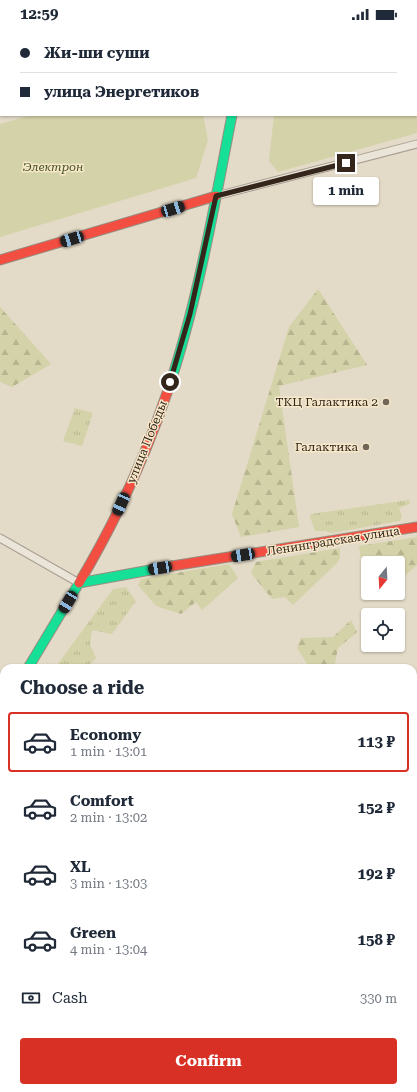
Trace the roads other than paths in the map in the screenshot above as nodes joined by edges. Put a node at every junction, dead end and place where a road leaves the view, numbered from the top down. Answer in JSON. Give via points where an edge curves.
{"nodes":[{"id":1,"x":232,"y":116,"type":"edge"},
{"id":2,"x":417,"y":144,"type":"edge"},
{"id":3,"x":216,"y":196,"type":"junction"},
{"id":4,"x":0,"y":260,"type":"edge"},
{"id":5,"x":417,"y":527,"type":"edge"},
{"id":6,"x":0,"y":538,"type":"edge"},
{"id":7,"x":79,"y":583,"type":"junction"},
{"id":8,"x":30,"y":664,"type":"edge"}],
"edges":[{"from":1,"to":3,"type":"main road","name":"улица Победы"},
{"from":2,"to":3,"type":"street"},
{"from":3,"to":4,"type":"main road"},
{"from":3,"to":7,"type":"main road","name":"улица Победы","via":[[190,314],[159,418],[103,545]]},
{"from":5,"to":7,"type":"main road","name":"Ленинградская улица","via":[[132,572]]},
{"from":6,"to":7,"type":"street"},
{"from":7,"to":8,"type":"main road","name":"улица Победы"}]}
